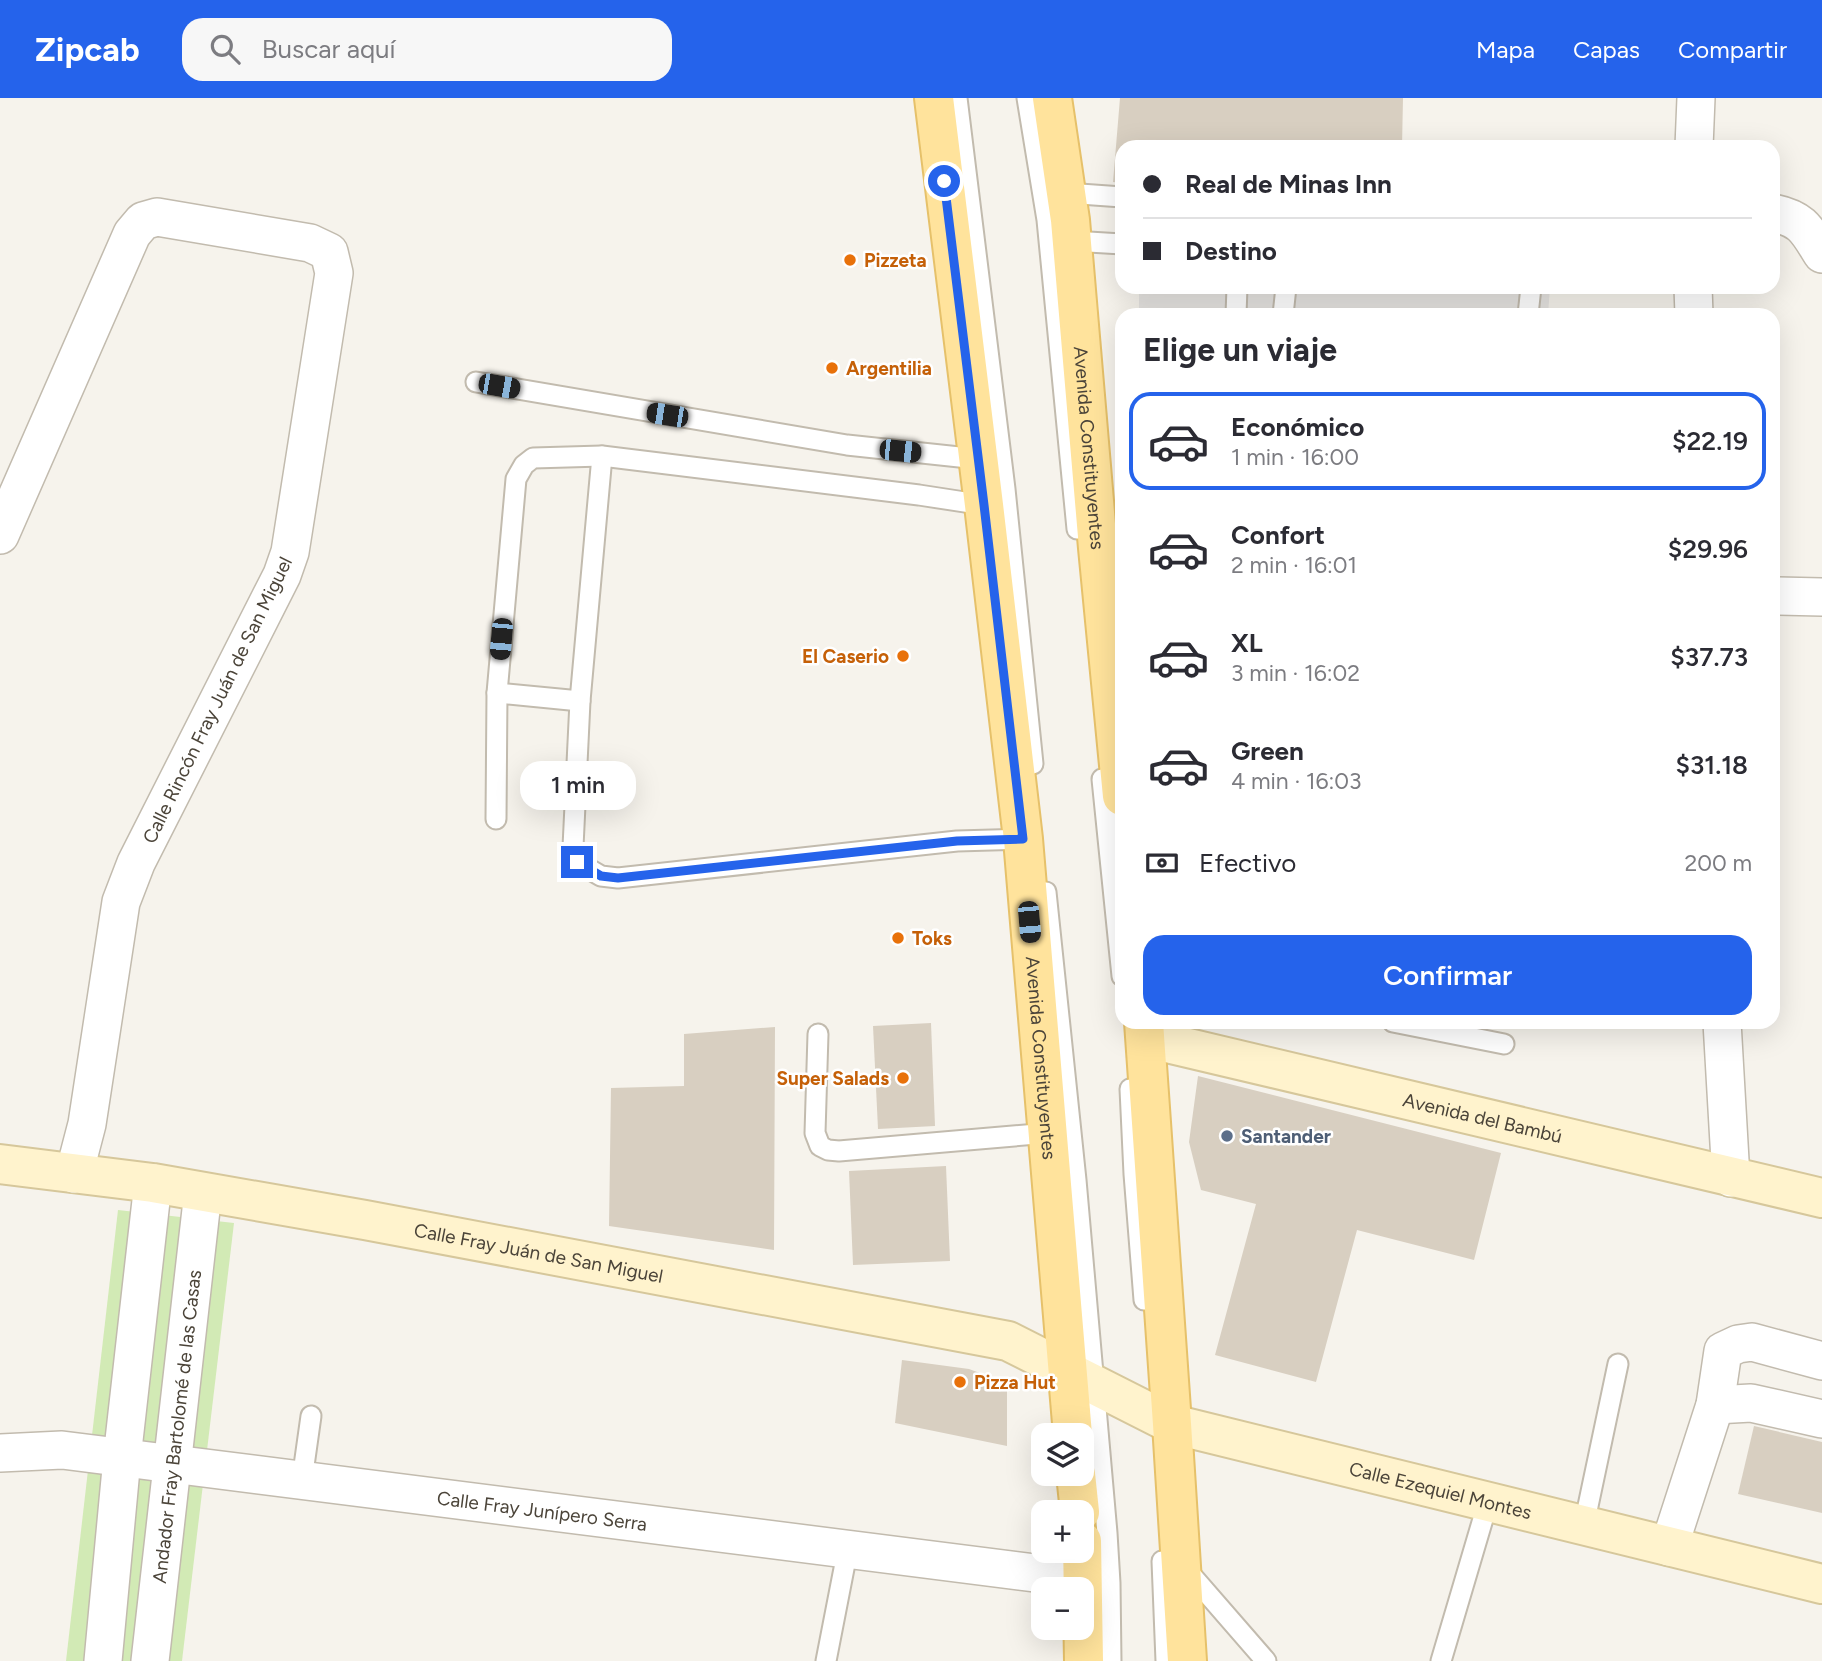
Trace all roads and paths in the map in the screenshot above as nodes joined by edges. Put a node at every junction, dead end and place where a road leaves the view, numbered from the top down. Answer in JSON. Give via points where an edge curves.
{"nodes":[{"id":1,"x":934,"y":98,"type":"edge"},
{"id":2,"x":957,"y":98,"type":"edge"},
{"id":3,"x":1027,"y":98,"type":"edge"},
{"id":4,"x":1052,"y":98,"type":"edge"},
{"id":5,"x":1696,"y":98,"type":"edge"},
{"id":6,"x":1694,"y":140,"type":"edge"},
{"id":7,"x":1066,"y":193,"type":"junction"},
{"id":8,"x":1115,"y":196,"type":"edge"},
{"id":9,"x":1780,"y":214,"type":"edge"},
{"id":10,"x":1072,"y":241,"type":"junction"},
{"id":11,"x":1115,"y":244,"type":"edge"},
{"id":12,"x":1822,"y":254,"type":"edge"},
{"id":13,"x":476,"y":382,"type":"dead end"},
{"id":14,"x":602,"y":456,"type":"junction"},
{"id":15,"x":978,"y":459,"type":"junction"},
{"id":16,"x":984,"y":505,"type":"junction"},
{"id":17,"x":0,"y":535,"type":"edge"},
{"id":18,"x":1100,"y":549,"type":"edge"},
{"id":19,"x":1780,"y":596,"type":"edge"},
{"id":20,"x":1822,"y":597,"type":"edge"},
{"id":21,"x":1089,"y":646,"type":"dead end"},
{"id":22,"x":496,"y":693,"type":"junction"},
{"id":23,"x":580,"y":701,"type":"junction"},
{"id":24,"x":1115,"y":717,"type":"edge"},
{"id":25,"x":496,"y":818,"type":"dead end"},
{"id":26,"x":1023,"y":839,"type":"junction"},
{"id":27,"x":1115,"y":906,"type":"edge"},
{"id":28,"x":1139,"y":1029,"type":"edge"},
{"id":29,"x":1147,"y":1029,"type":"edge"},
{"id":30,"x":1448,"y":1029,"type":"edge"},
{"id":31,"x":1722,"y":1029,"type":"edge"},
{"id":32,"x":818,"y":1034,"type":"dead end"},
{"id":33,"x":1504,"y":1044,"type":"dead end"},
{"id":34,"x":1049,"y":1133,"type":"junction"},
{"id":35,"x":0,"y":1164,"type":"edge"},
{"id":36,"x":74,"y":1174,"type":"junction"},
{"id":37,"x":1731,"y":1178,"type":"junction"},
{"id":38,"x":153,"y":1183,"type":"junction"},
{"id":39,"x":203,"y":1192,"type":"junction"},
{"id":40,"x":1822,"y":1198,"type":"edge"},
{"id":41,"x":147,"y":1234,"type":"junction"},
{"id":42,"x":197,"y":1240,"type":"junction"},
{"id":43,"x":1822,"y":1360,"type":"edge"},
{"id":44,"x":1618,"y":1364,"type":"dead end"},
{"id":45,"x":1081,"y":1377,"type":"junction"},
{"id":46,"x":1715,"y":1405,"type":"junction"},
{"id":47,"x":312,"y":1416,"type":"dead end"},
{"id":48,"x":1822,"y":1419,"type":"edge"},
{"id":49,"x":1164,"y":1420,"type":"junction"},
{"id":50,"x":1075,"y":1423,"type":"edge"},
{"id":51,"x":0,"y":1453,"type":"edge"},
{"id":52,"x":122,"y":1458,"type":"junction"},
{"id":53,"x":172,"y":1464,"type":"junction"},
{"id":54,"x":302,"y":1480,"type":"junction"},
{"id":55,"x":1488,"y":1502,"type":"junction"},
{"id":56,"x":1584,"y":1525,"type":"junction"},
{"id":57,"x":1669,"y":1547,"type":"junction"},
{"id":58,"x":848,"y":1548,"type":"junction"},
{"id":59,"x":1180,"y":1562,"type":"junction"},
{"id":60,"x":1068,"y":1577,"type":"edge"},
{"id":61,"x":1822,"y":1584,"type":"edge"},
{"id":62,"x":1084,"y":1640,"type":"edge"},
{"id":63,"x":103,"y":1661,"type":"edge"},
{"id":64,"x":150,"y":1661,"type":"edge"},
{"id":65,"x":827,"y":1661,"type":"edge"},
{"id":66,"x":1084,"y":1661,"type":"edge"},
{"id":67,"x":1111,"y":1661,"type":"edge"},
{"id":68,"x":1166,"y":1661,"type":"edge"},
{"id":69,"x":1187,"y":1661,"type":"edge"},
{"id":70,"x":1266,"y":1661,"type":"edge"},
{"id":71,"x":1441,"y":1661,"type":"edge"}],
"edges":[{"from":1,"to":15,"type":"main road","name":"Avenida Constituyentes"},
{"from":2,"to":45,"type":"lane","via":[[1005,489],[1076,1180]]},
{"from":3,"to":18,"type":"lane"},
{"from":4,"to":7,"type":"main road","name":"Avenida Constituyentes"},
{"from":5,"to":6,"type":"street"},
{"from":7,"to":8,"type":"lane"},
{"from":7,"to":10,"type":"main road","name":"Avenida Constituyentes"},
{"from":9,"to":12,"type":"street","via":[[1805,226]]},
{"from":10,"to":11,"type":"lane"},
{"from":10,"to":18,"type":"main road","name":"Avenida Constituyentes"},
{"from":13,"to":15,"type":"lane","via":[[847,445]]},
{"from":14,"to":16,"type":"lane"},
{"from":14,"to":22,"type":"lane","via":[[533,458],[516,479]]},
{"from":14,"to":23,"type":"lane"},
{"from":15,"to":16,"type":"main road","name":"Avenida Constituyentes"},
{"from":16,"to":26,"type":"main road","name":"Avenida Constituyentes"},
{"from":17,"to":36,"type":"street","name":"Calle Rincón Fray Juán de San Miguel","via":[[132,234],[143,221],[170,219],[310,243],[329,252],[334,273],[290,552],[121,902],[87,1124]]},
{"from":18,"to":24,"type":"main road","name":"Avenida Constituyentes"},
{"from":19,"to":20,"type":"street"},
{"from":21,"to":27,"type":"lane"},
{"from":22,"to":23,"type":"lane"},
{"from":22,"to":25,"type":"lane"},
{"from":23,"to":26,"type":"lane","via":[[573,847],[577,862],[601,876],[618,878],[957,841]]},
{"from":26,"to":34,"type":"main road","name":"Avenida Constituyentes"},
{"from":28,"to":49,"type":"main road"},
{"from":29,"to":37,"type":"main road","name":"Avenida del Bambú"},
{"from":30,"to":33,"type":"lane"},
{"from":31,"to":37,"type":"street"},
{"from":32,"to":34,"type":"lane","via":[[815,1133],[820,1146],[828,1150]]},
{"from":34,"to":45,"type":"main road","name":"Avenida Constituyentes"},
{"from":35,"to":36,"type":"main road","name":"Calle Fray Juán de San Miguel"},
{"from":36,"to":38,"type":"main road","name":"Calle Fray Juán de San Miguel"},
{"from":37,"to":40,"type":"main road","name":"Avenida del Bambú"},
{"from":38,"to":39,"type":"main road","name":"Calle Fray Juán de San Miguel"},
{"from":38,"to":41,"type":"street"},
{"from":39,"to":42,"type":"street","name":"Andador Fray Bartolomé de las Casas"},
{"from":39,"to":45,"type":"main road","name":"Calle Fray Juán de San Miguel","via":[[1007,1341]]},
{"from":41,"to":42,"type":"street"},
{"from":41,"to":52,"type":"street"},
{"from":42,"to":53,"type":"street","name":"Andador Fray Bartolomé de las Casas"},
{"from":43,"to":46,"type":"street","via":[[1752,1342],[1738,1344],[1724,1351]]},
{"from":44,"to":56,"type":"lane"},
{"from":45,"to":49,"type":"main road","name":"Calle Ezequiel Montes"},
{"from":45,"to":50,"type":"main road","name":"Avenida Constituyentes"},
{"from":45,"to":67,"type":"lane","via":[[1110,1583]]},
{"from":46,"to":48,"type":"street","via":[[1751,1403]]},
{"from":46,"to":57,"type":"street"},
{"from":47,"to":54,"type":"lane"},
{"from":49,"to":55,"type":"main road","name":"Calle Ezequiel Montes"},
{"from":49,"to":59,"type":"main road"},
{"from":49,"to":68,"type":"lane"},
{"from":51,"to":52,"type":"street","name":"Calle Fray Junípero Serra","via":[[62,1450]]},
{"from":52,"to":53,"type":"street","name":"Calle Fray Junípero Serra"},
{"from":52,"to":63,"type":"street"},
{"from":53,"to":54,"type":"street","name":"Calle Fray Junípero Serra"},
{"from":53,"to":64,"type":"street","name":"Andador Fray Bartolomé de las Casas"},
{"from":54,"to":58,"type":"street","name":"Calle Fray Junípero Serra"},
{"from":55,"to":56,"type":"main road","name":"Calle Ezequiel Montes"},
{"from":55,"to":71,"type":"lane"},
{"from":56,"to":57,"type":"main road","name":"Calle Ezequiel Montes"},
{"from":57,"to":61,"type":"main road","name":"Calle Ezequiel Montes"},
{"from":58,"to":60,"type":"street","name":"Calle Fray Junípero Serra"},
{"from":58,"to":65,"type":"lane"},
{"from":59,"to":69,"type":"main road"},
{"from":59,"to":70,"type":"lane"},
{"from":62,"to":66,"type":"main road"}]}
